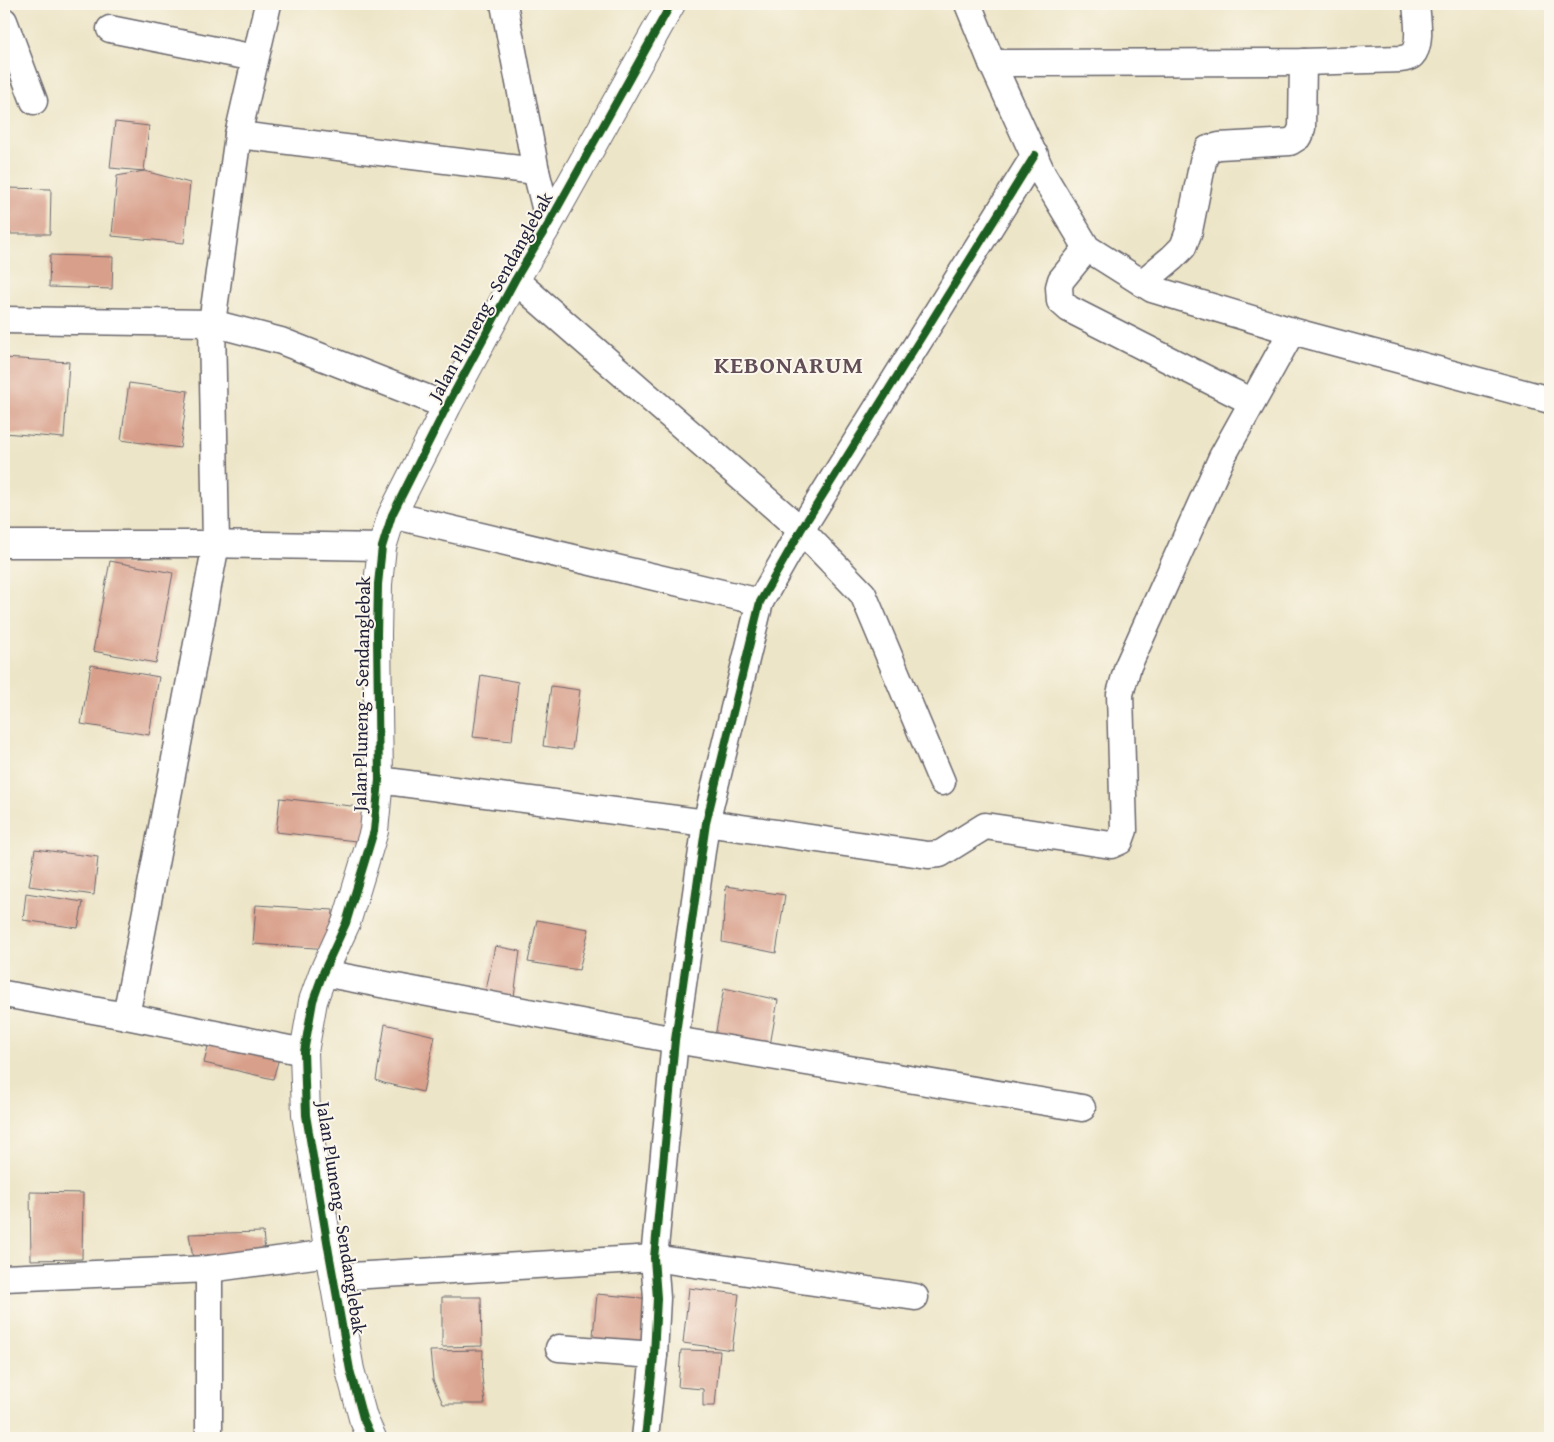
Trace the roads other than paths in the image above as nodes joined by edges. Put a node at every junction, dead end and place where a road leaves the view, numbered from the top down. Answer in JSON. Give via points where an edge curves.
{"nodes":[{"id":1,"x":268,"y":4,"type":"edge"},
{"id":2,"x":504,"y":4,"type":"edge"},
{"id":3,"x":671,"y":4,"type":"edge"},
{"id":4,"x":968,"y":4,"type":"edge"},
{"id":5,"x":1416,"y":4,"type":"edge"},
{"id":6,"x":4,"y":21,"type":"edge"},
{"id":7,"x":110,"y":29,"type":"dead end"},
{"id":8,"x":255,"y":58,"type":"junction"},
{"id":9,"x":1303,"y":62,"type":"junction"},
{"id":10,"x":992,"y":63,"type":"junction"},
{"id":11,"x":34,"y":101,"type":"dead end"},
{"id":12,"x":238,"y":135,"type":"junction"},
{"id":13,"x":1034,"y":155,"type":"junction"},
{"id":14,"x":536,"y":171,"type":"junction"},
{"id":15,"x":549,"y":223,"type":"junction"},
{"id":16,"x":1087,"y":248,"type":"junction"},
{"id":17,"x":515,"y":280,"type":"junction"},
{"id":18,"x":1142,"y":283,"type":"junction"},
{"id":19,"x":4,"y":320,"type":"edge"},
{"id":20,"x":212,"y":324,"type":"junction"},
{"id":21,"x":1292,"y":331,"type":"junction"},
{"id":22,"x":1550,"y":400,"type":"edge"},
{"id":23,"x":1252,"y":402,"type":"junction"},
{"id":24,"x":447,"y":406,"type":"junction"},
{"id":25,"x":392,"y":515,"type":"junction"},
{"id":26,"x":801,"y":530,"type":"junction"},
{"id":27,"x":4,"y":544,"type":"edge"},
{"id":28,"x":216,"y":544,"type":"junction"},
{"id":29,"x":382,"y":547,"type":"junction"},
{"id":30,"x":760,"y":602,"type":"junction"},
{"id":31,"x":379,"y":780,"type":"junction"},
{"id":32,"x":942,"y":782,"type":"dead end"},
{"id":33,"x":706,"y":823,"type":"junction"},
{"id":34,"x":323,"y":973,"type":"junction"},
{"id":35,"x":4,"y":994,"type":"edge"},
{"id":36,"x":126,"y":1016,"type":"junction"},
{"id":37,"x":675,"y":1040,"type":"junction"},
{"id":38,"x":304,"y":1052,"type":"junction"},
{"id":39,"x":1082,"y":1108,"type":"dead end"},
{"id":40,"x":654,"y":1258,"type":"junction"},
{"id":41,"x":331,"y":1265,"type":"junction"},
{"id":42,"x":208,"y":1269,"type":"junction"},
{"id":43,"x":4,"y":1278,"type":"edge"},
{"id":44,"x":915,"y":1297,"type":"dead end"},
{"id":45,"x":559,"y":1348,"type":"dead end"},
{"id":46,"x":654,"y":1355,"type":"junction"},
{"id":47,"x":209,"y":1438,"type":"edge"},
{"id":48,"x":372,"y":1438,"type":"edge"},
{"id":49,"x":645,"y":1438,"type":"edge"}],
"edges":[{"from":1,"to":8,"type":"street"},
{"from":2,"to":14,"type":"street"},
{"from":3,"to":15,"type":"street","name":"Jalan Pluneng - Sendanglebak"},
{"from":4,"to":10,"type":"street"},
{"from":5,"to":9,"type":"street","via":[[1417,47],[1408,57]]},
{"from":6,"to":11,"type":"street"},
{"from":7,"to":8,"type":"street"},
{"from":8,"to":12,"type":"street"},
{"from":9,"to":10,"type":"street"},
{"from":9,"to":18,"type":"street","via":[[1302,128],[1298,137],[1290,142],[1208,149],[1183,246]]},
{"from":10,"to":13,"type":"street"},
{"from":12,"to":14,"type":"street"},
{"from":12,"to":20,"type":"street"},
{"from":13,"to":16,"type":"street"},
{"from":13,"to":26,"type":"street"},
{"from":14,"to":15,"type":"street"},
{"from":15,"to":17,"type":"street","name":"Jalan Pluneng - Sendanglebak"},
{"from":16,"to":18,"type":"street"},
{"from":16,"to":23,"type":"street","via":[[1061,280],[1060,301],[1069,309]]},
{"from":17,"to":24,"type":"street","name":"Jalan Pluneng - Sendanglebak"},
{"from":17,"to":26,"type":"street"},
{"from":18,"to":21,"type":"street","via":[[1152,289]]},
{"from":19,"to":20,"type":"street"},
{"from":20,"to":24,"type":"street","via":[[280,341]]},
{"from":20,"to":28,"type":"street"},
{"from":21,"to":22,"type":"street"},
{"from":21,"to":23,"type":"street"},
{"from":23,"to":33,"type":"street","via":[[1222,458],[1128,666],[1120,694],[1124,830],[1120,841],[1111,844],[985,826],[940,854],[928,855]]},
{"from":24,"to":25,"type":"street","name":"Jalan Pluneng - Sendanglebak"},
{"from":25,"to":29,"type":"street","name":"Jalan Pluneng - Sendanglebak"},
{"from":25,"to":30,"type":"street"},
{"from":26,"to":30,"type":"street"},
{"from":26,"to":32,"type":"street","via":[[863,594]]},
{"from":27,"to":28,"type":"street"},
{"from":28,"to":29,"type":"street"},
{"from":28,"to":36,"type":"street"},
{"from":29,"to":31,"type":"street","name":"Jalan Pluneng - Sendanglebak","via":[[377,635]]},
{"from":30,"to":33,"type":"street"},
{"from":31,"to":33,"type":"street"},
{"from":31,"to":34,"type":"street","name":"Jalan Pluneng - Sendanglebak","via":[[374,831],[346,923]]},
{"from":33,"to":37,"type":"street"},
{"from":34,"to":37,"type":"street"},
{"from":34,"to":38,"type":"street","name":"Jalan Pluneng - Sendanglebak","via":[[313,1001]]},
{"from":35,"to":36,"type":"street"},
{"from":36,"to":38,"type":"street"},
{"from":37,"to":39,"type":"street"},
{"from":37,"to":40,"type":"street"},
{"from":38,"to":41,"type":"street","name":"Jalan Pluneng - Sendanglebak","via":[[306,1115]]},
{"from":40,"to":41,"type":"street"},
{"from":40,"to":44,"type":"street"},
{"from":40,"to":46,"type":"street","via":[[657,1298]]},
{"from":41,"to":42,"type":"street"},
{"from":41,"to":48,"type":"street","name":"Jalan Pluneng - Sendanglebak","via":[[350,1370]]},
{"from":42,"to":43,"type":"street"},
{"from":42,"to":47,"type":"street"},
{"from":45,"to":46,"type":"street"},
{"from":46,"to":49,"type":"street"}]}
